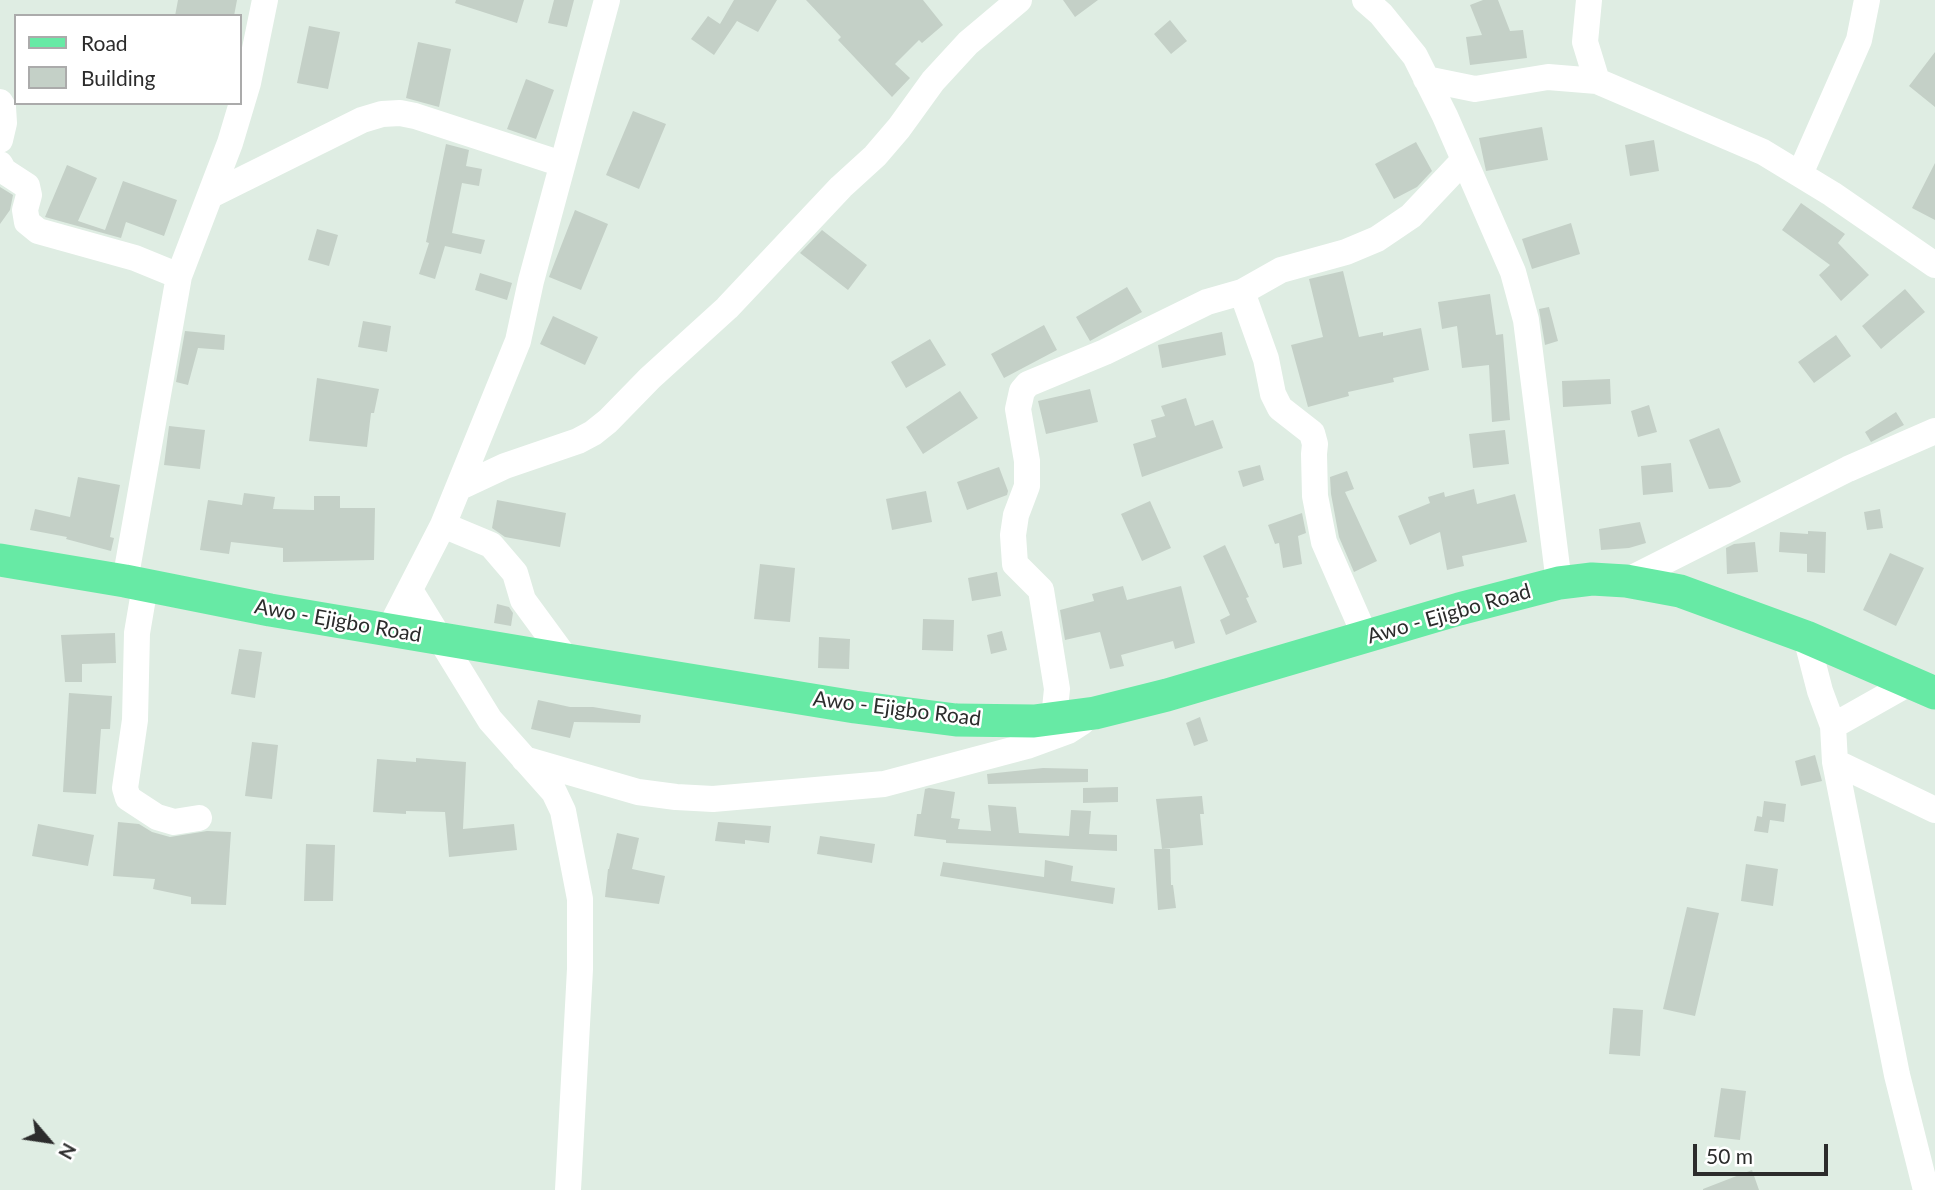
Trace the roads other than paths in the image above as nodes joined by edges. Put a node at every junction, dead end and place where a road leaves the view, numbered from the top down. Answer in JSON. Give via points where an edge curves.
{"nodes":[{"id":1,"x":265,"y":0,"type":"edge"},
{"id":2,"x":607,"y":0,"type":"edge"},
{"id":3,"x":1019,"y":0,"type":"edge"},
{"id":4,"x":1364,"y":0,"type":"edge"},
{"id":5,"x":1589,"y":0,"type":"edge"},
{"id":6,"x":1867,"y":0,"type":"edge"},
{"id":7,"x":1585,"y":42,"type":"junction"},
{"id":8,"x":1548,"y":77,"type":"junction"},
{"id":9,"x":1426,"y":79,"type":"junction"},
{"id":10,"x":1597,"y":81,"type":"junction"},
{"id":11,"x":1475,"y":89,"type":"junction"},
{"id":12,"x":0,"y":102,"type":"edge"},
{"id":13,"x":242,"y":103,"type":"edge"},
{"id":14,"x":241,"y":105,"type":"edge"},
{"id":15,"x":1445,"y":116,"type":"junction"},
{"id":16,"x":0,"y":140,"type":"edge"},
{"id":17,"x":1463,"y":161,"type":"junction"},
{"id":18,"x":0,"y":164,"type":"edge"},
{"id":19,"x":562,"y":164,"type":"junction"},
{"id":20,"x":1800,"y":174,"type":"junction"},
{"id":21,"x":211,"y":195,"type":"junction"},
{"id":22,"x":1935,"y":265,"type":"edge"},
{"id":23,"x":179,"y":276,"type":"junction"},
{"id":24,"x":1242,"y":292,"type":"junction"},
{"id":25,"x":1935,"y":431,"type":"edge"},
{"id":26,"x":458,"y":488,"type":"junction"},
{"id":27,"x":443,"y":525,"type":"junction"},
{"id":28,"x":0,"y":560,"type":"edge"},
{"id":29,"x":1626,"y":580,"type":"junction"},
{"id":30,"x":1559,"y":583,"type":"junction"},
{"id":31,"x":135,"y":584,"type":"junction"},
{"id":32,"x":410,"y":590,"type":"junction"},
{"id":33,"x":389,"y":630,"type":"junction"},
{"id":34,"x":1806,"y":637,"type":"junction"},
{"id":35,"x":440,"y":638,"type":"junction"},
{"id":36,"x":1366,"y":638,"type":"junction"},
{"id":37,"x":568,"y":660,"type":"junction"},
{"id":38,"x":1923,"y":688,"type":"edge"},
{"id":39,"x":1096,"y":713,"type":"junction"},
{"id":40,"x":1054,"y":719,"type":"junction"},
{"id":41,"x":1833,"y":726,"type":"junction"},
{"id":42,"x":524,"y":759,"type":"junction"},
{"id":43,"x":1836,"y":762,"type":"junction"},
{"id":44,"x":1935,"y":810,"type":"edge"},
{"id":45,"x":199,"y":818,"type":"dead end"},
{"id":46,"x":568,"y":1190,"type":"edge"},
{"id":47,"x":1926,"y":1190,"type":"edge"}],
"edges":[{"from":1,"to":13,"type":"street"},
{"from":2,"to":19,"type":"street"},
{"from":3,"to":26,"type":"street","via":[[968,43],[875,156],[727,308],[608,421],[578,440]]},
{"from":4,"to":9,"type":"street","via":[[1402,37]]},
{"from":5,"to":7,"type":"street"},
{"from":6,"to":20,"type":"street","via":[[1859,40]]},
{"from":7,"to":8,"type":"street"},
{"from":7,"to":10,"type":"street"},
{"from":8,"to":10,"type":"street"},
{"from":8,"to":11,"type":"street"},
{"from":9,"to":11,"type":"street"},
{"from":9,"to":15,"type":"street"},
{"from":10,"to":20,"type":"street","via":[[1763,152]]},
{"from":11,"to":15,"type":"street"},
{"from":12,"to":16,"type":"street","via":[[4,123]]},
{"from":14,"to":21,"type":"street"},
{"from":15,"to":17,"type":"street"},
{"from":17,"to":24,"type":"street","via":[[1411,216],[1377,239],[1281,270]]},
{"from":17,"to":30,"type":"street","via":[[1513,271],[1526,320]]},
{"from":18,"to":23,"type":"street","via":[[27,186],[24,210],[27,222],[38,231],[135,258]]},
{"from":19,"to":21,"type":"street","via":[[415,116],[382,114]]},
{"from":19,"to":26,"type":"street","via":[[518,341]]},
{"from":20,"to":22,"type":"street"},
{"from":21,"to":23,"type":"street"},
{"from":23,"to":31,"type":"street"},
{"from":24,"to":36,"type":"street","via":[[1273,394],[1280,408],[1312,433],[1315,496],[1324,542]]},
{"from":24,"to":40,"type":"street","via":[[1208,302],[1028,384],[1022,391],[1018,409],[1027,486],[1016,515],[1015,564],[1041,590],[1057,689]]},
{"from":25,"to":29,"type":"street"},
{"from":26,"to":27,"type":"street"},
{"from":27,"to":32,"type":"street"},
{"from":27,"to":37,"type":"street","via":[[491,545],[514,573],[523,600]]},
{"from":28,"to":31,"type":"main road","name":"Awo - Ejigbo Road"},
{"from":29,"to":30,"type":"main road","name":"Awo - Ejigbo Road"},
{"from":29,"to":34,"type":"main road","name":"Awo - Ejigbo Road","via":[[1680,591]]},
{"from":30,"to":36,"type":"main road","name":"Awo - Ejigbo Road"},
{"from":31,"to":33,"type":"main road","name":"Awo - Ejigbo Road"},
{"from":31,"to":45,"type":"street","via":[[135,720],[125,788],[128,798],[157,817],[174,822]]},
{"from":32,"to":33,"type":"street"},
{"from":32,"to":35,"type":"street"},
{"from":33,"to":35,"type":"main road","name":"Awo - Ejigbo Road"},
{"from":34,"to":38,"type":"main road","name":"Awo - Ejigbo Road"},
{"from":34,"to":41,"type":"street"},
{"from":35,"to":37,"type":"main road","name":"Awo - Ejigbo Road"},
{"from":35,"to":42,"type":"street","via":[[490,720]]},
{"from":36,"to":39,"type":"main road","name":"Awo - Ejigbo Road"},
{"from":37,"to":40,"type":"main road","name":"Awo - Ejigbo Road","via":[[956,720]]},
{"from":38,"to":41,"type":"street"},
{"from":39,"to":40,"type":"main road","name":"Awo - Ejigbo Road"},
{"from":39,"to":42,"type":"street","via":[[1068,731],[1027,746],[916,776],[793,794],[676,797],[638,792]]},
{"from":41,"to":43,"type":"street"},
{"from":42,"to":46,"type":"street","via":[[554,793],[563,811],[580,899]]},
{"from":43,"to":44,"type":"street"},
{"from":43,"to":47,"type":"street","via":[[1897,1075]]}]}
